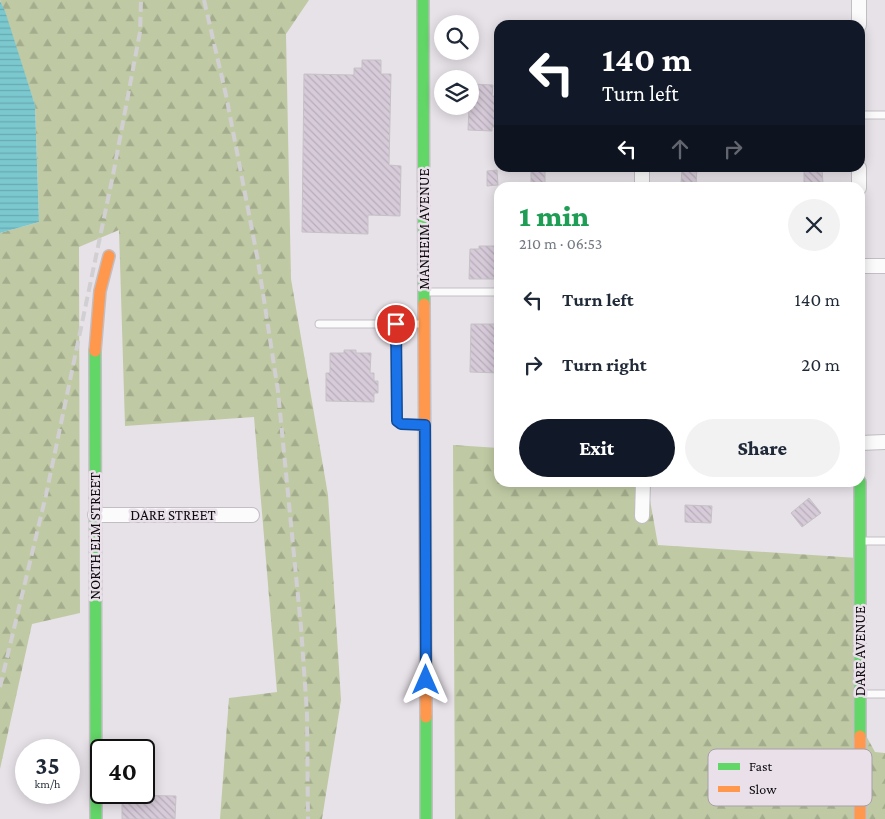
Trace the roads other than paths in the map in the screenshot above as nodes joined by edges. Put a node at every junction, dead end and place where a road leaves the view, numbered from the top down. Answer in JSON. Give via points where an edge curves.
{"nodes":[{"id":1,"x":423,"y":0,"type":"edge"},
{"id":2,"x":858,"y":0,"type":"edge"},
{"id":3,"x":859,"y":20,"type":"edge"},
{"id":4,"x":885,"y":115,"type":"edge"},
{"id":5,"x":865,"y":116,"type":"edge"},
{"id":6,"x":109,"y":256,"type":"dead end"},
{"id":7,"x":865,"y":266,"type":"edge"},
{"id":8,"x":885,"y":266,"type":"edge"},
{"id":9,"x":424,"y":292,"type":"junction"},
{"id":10,"x":494,"y":292,"type":"edge"},
{"id":11,"x":319,"y":324,"type":"dead end"},
{"id":12,"x":396,"y":324,"type":"junction"},
{"id":13,"x":424,"y":324,"type":"junction"},
{"id":14,"x":425,"y":425,"type":"junction"},
{"id":15,"x":885,"y":442,"type":"edge"},
{"id":16,"x":865,"y":443,"type":"edge"},
{"id":17,"x":642,"y":487,"type":"edge"},
{"id":18,"x":860,"y":487,"type":"edge"},
{"id":19,"x":94,"y":515,"type":"junction"},
{"id":20,"x":252,"y":515,"type":"dead end"},
{"id":21,"x":642,"y":516,"type":"dead end"},
{"id":22,"x":860,"y":541,"type":"junction"},
{"id":23,"x":885,"y":541,"type":"edge"},
{"id":24,"x":860,"y":694,"type":"junction"},
{"id":25,"x":885,"y":694,"type":"edge"},
{"id":26,"x":860,"y":749,"type":"edge"},
{"id":27,"x":860,"y":806,"type":"edge"},
{"id":28,"x":96,"y":819,"type":"edge"},
{"id":29,"x":426,"y":819,"type":"edge"},
{"id":30,"x":860,"y":819,"type":"edge"}],
"edges":[{"from":1,"to":9,"type":"street","name":"MANHEIM AVENUE"},
{"from":2,"to":3,"type":"street"},
{"from":4,"to":5,"type":"lane"},
{"from":6,"to":19,"type":"street","name":"NORTH ELM STREET","via":[[103,270],[97,306]]},
{"from":7,"to":8,"type":"street"},
{"from":9,"to":10,"type":"lane"},
{"from":9,"to":13,"type":"street","name":"MANHEIM AVENUE"},
{"from":11,"to":12,"type":"lane"},
{"from":12,"to":13,"type":"lane"},
{"from":12,"to":14,"type":"lane","via":[[397,421]]},
{"from":13,"to":14,"type":"street","name":"MANHEIM AVENUE"},
{"from":14,"to":29,"type":"street","name":"MANHEIM AVENUE"},
{"from":15,"to":16,"type":"street"},
{"from":17,"to":21,"type":"street"},
{"from":18,"to":22,"type":"street","name":"DARE AVENUE"},
{"from":19,"to":20,"type":"street","name":"DARE STREET"},
{"from":19,"to":28,"type":"street","name":"NORTH ELM STREET"},
{"from":22,"to":23,"type":"lane"},
{"from":22,"to":24,"type":"street","name":"DARE AVENUE"},
{"from":24,"to":25,"type":"lane"},
{"from":24,"to":26,"type":"street","name":"DARE AVENUE"},
{"from":27,"to":30,"type":"street","name":"DARE AVENUE"}]}
